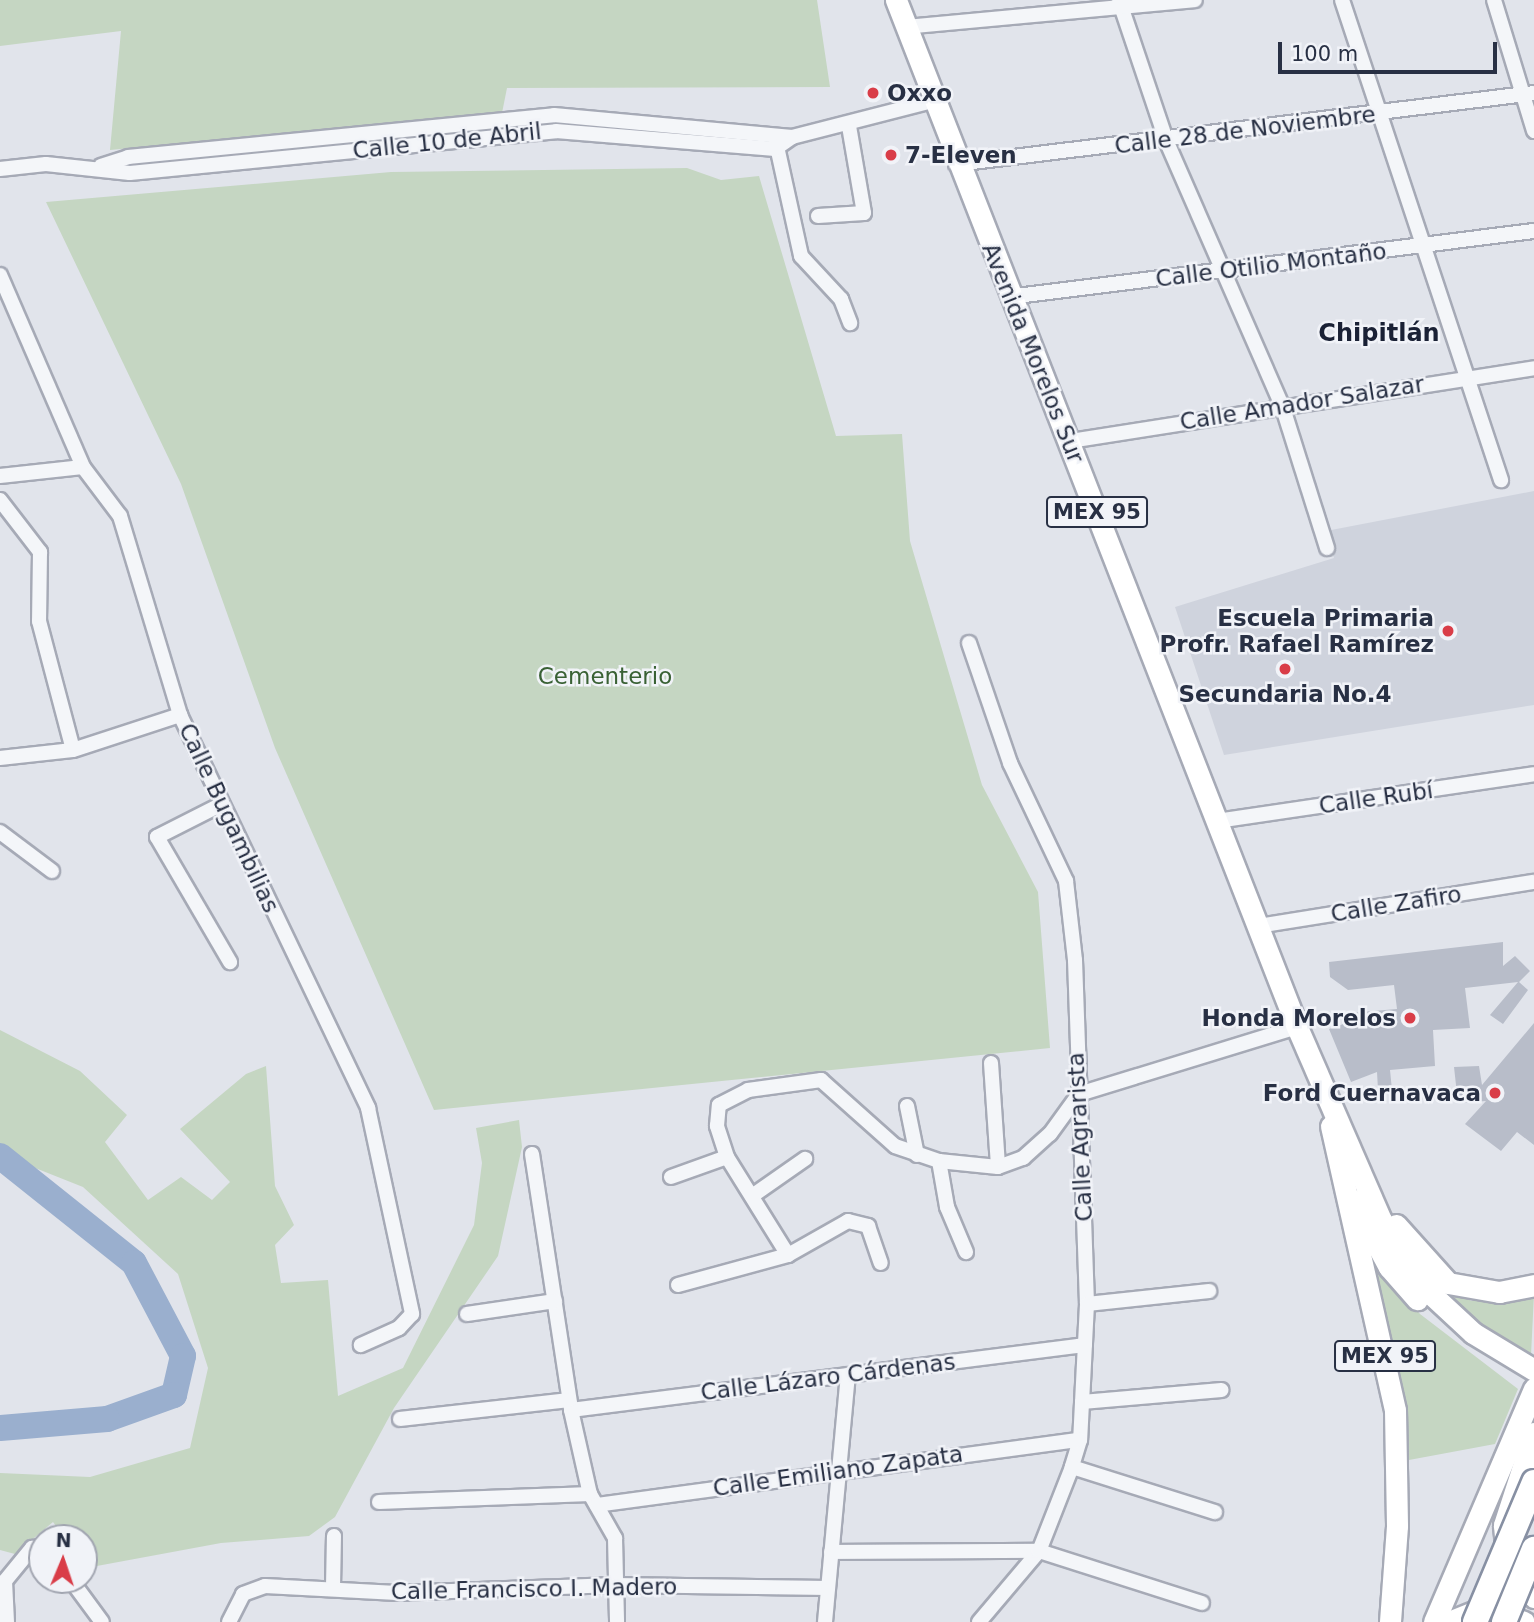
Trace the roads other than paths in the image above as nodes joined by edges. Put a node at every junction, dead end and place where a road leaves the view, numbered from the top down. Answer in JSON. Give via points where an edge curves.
{"nodes":[{"id":1,"x":896,"y":0,"type":"edge"},
{"id":2,"x":1195,"y":0,"type":"edge"},
{"id":3,"x":1342,"y":0,"type":"edge"},
{"id":4,"x":1494,"y":0,"type":"edge"},
{"id":5,"x":1121,"y":5,"type":"edge"},
{"id":6,"x":905,"y":27,"type":"junction"},
{"id":7,"x":1528,"y":94,"type":"edge"},
{"id":8,"x":932,"y":101,"type":"junction"},
{"id":9,"x":1383,"y":113,"type":"junction"},
{"id":10,"x":849,"y":126,"type":"junction"},
{"id":11,"x":1534,"y":131,"type":"edge"},
{"id":12,"x":785,"y":134,"type":"junction"},
{"id":13,"x":1166,"y":140,"type":"junction"},
{"id":14,"x":775,"y":149,"type":"junction"},
{"id":15,"x":956,"y":164,"type":"junction"},
{"id":16,"x":99,"y":166,"type":"junction"},
{"id":17,"x":0,"y":169,"type":"edge"},
{"id":18,"x":818,"y":215,"type":"dead end"},
{"id":19,"x":1534,"y":231,"type":"edge"},
{"id":20,"x":1427,"y":247,"type":"junction"},
{"id":21,"x":1222,"y":271,"type":"junction"},
{"id":22,"x":0,"y":275,"type":"edge"},
{"id":23,"x":1009,"y":297,"type":"junction"},
{"id":24,"x":850,"y":323,"type":"dead end"},
{"id":25,"x":1534,"y":368,"type":"edge"},
{"id":26,"x":1469,"y":376,"type":"junction"},
{"id":27,"x":1282,"y":405,"type":"junction"},
{"id":28,"x":1070,"y":441,"type":"junction"},
{"id":29,"x":83,"y":467,"type":"junction"},
{"id":30,"x":0,"y":477,"type":"edge"},
{"id":31,"x":1501,"y":480,"type":"dead end"},
{"id":32,"x":0,"y":500,"type":"edge"},
{"id":33,"x":1326,"y":548,"type":"dead end"},
{"id":34,"x":969,"y":643,"type":"dead end"},
{"id":35,"x":180,"y":715,"type":"junction"},
{"id":36,"x":74,"y":750,"type":"junction"},
{"id":37,"x":0,"y":758,"type":"edge"},
{"id":38,"x":1534,"y":774,"type":"edge"},
{"id":39,"x":222,"y":804,"type":"junction"},
{"id":40,"x":1217,"y":821,"type":"junction"},
{"id":41,"x":0,"y":832,"type":"edge"},
{"id":42,"x":47,"y":867,"type":"dead end"},
{"id":43,"x":1534,"y":882,"type":"edge"},
{"id":44,"x":1258,"y":926,"type":"junction"},
{"id":45,"x":230,"y":962,"type":"dead end"},
{"id":46,"x":1297,"y":1027,"type":"junction"},
{"id":47,"x":992,"y":1063,"type":"dead end"},
{"id":48,"x":1079,"y":1094,"type":"junction"},
{"id":49,"x":1325,"y":1096,"type":"junction"},
{"id":50,"x":907,"y":1106,"type":"dead end"},
{"id":51,"x":1354,"y":1153,"type":"junction"},
{"id":52,"x":532,"y":1154,"type":"dead end"},
{"id":53,"x":917,"y":1155,"type":"junction"},
{"id":54,"x":727,"y":1157,"type":"junction"},
{"id":55,"x":805,"y":1159,"type":"dead end"},
{"id":56,"x":939,"y":1161,"type":"junction"},
{"id":57,"x":998,"y":1167,"type":"junction"},
{"id":58,"x":671,"y":1177,"type":"dead end"},
{"id":59,"x":1343,"y":1183,"type":"junction"},
{"id":60,"x":752,"y":1196,"type":"junction"},
{"id":61,"x":966,"y":1252,"type":"dead end"},
{"id":62,"x":788,"y":1255,"type":"junction"},
{"id":63,"x":881,"y":1263,"type":"dead end"},
{"id":64,"x":678,"y":1285,"type":"dead end"},
{"id":65,"x":1534,"y":1285,"type":"edge"},
{"id":66,"x":1209,"y":1290,"type":"dead end"},
{"id":67,"x":555,"y":1301,"type":"junction"},
{"id":68,"x":1087,"y":1304,"type":"junction"},
{"id":69,"x":467,"y":1314,"type":"dead end"},
{"id":70,"x":361,"y":1345,"type":"dead end"},
{"id":71,"x":1085,"y":1345,"type":"junction"},
{"id":72,"x":1499,"y":1357,"type":"junction"},
{"id":73,"x":1534,"y":1370,"type":"edge"},
{"id":74,"x":848,"y":1375,"type":"junction"},
{"id":75,"x":1534,"y":1387,"type":"edge"},
{"id":76,"x":1221,"y":1390,"type":"dead end"},
{"id":77,"x":1082,"y":1402,"type":"junction"},
{"id":78,"x":570,"y":1405,"type":"junction"},
{"id":79,"x":400,"y":1419,"type":"dead end"},
{"id":80,"x":1534,"y":1433,"type":"edge"},
{"id":81,"x":1080,"y":1440,"type":"junction"},
{"id":82,"x":1072,"y":1467,"type":"junction"},
{"id":83,"x":839,"y":1469,"type":"junction"},
{"id":84,"x":1534,"y":1482,"type":"edge"},
{"id":85,"x":594,"y":1500,"type":"junction"},
{"id":86,"x":379,"y":1502,"type":"dead end"},
{"id":87,"x":1215,"y":1512,"type":"dead end"},
{"id":88,"x":334,"y":1536,"type":"dead end"},
{"id":89,"x":1534,"y":1549,"type":"edge"},
{"id":90,"x":1039,"y":1551,"type":"junction"},
{"id":91,"x":831,"y":1552,"type":"junction"},
{"id":92,"x":28,"y":1554,"type":"edge"},
{"id":93,"x":615,"y":1585,"type":"junction"},
{"id":94,"x":332,"y":1587,"type":"junction"},
{"id":95,"x":828,"y":1588,"type":"junction"},
{"id":96,"x":81,"y":1594,"type":"edge"},
{"id":97,"x":1534,"y":1597,"type":"edge"},
{"id":98,"x":1202,"y":1604,"type":"dead end"},
{"id":99,"x":7,"y":1622,"type":"edge"},
{"id":100,"x":102,"y":1622,"type":"edge"},
{"id":101,"x":229,"y":1622,"type":"edge"},
{"id":102,"x":617,"y":1622,"type":"edge"},
{"id":103,"x":825,"y":1622,"type":"edge"},
{"id":104,"x":979,"y":1622,"type":"edge"},
{"id":105,"x":1390,"y":1622,"type":"edge"},
{"id":106,"x":1434,"y":1622,"type":"edge"},
{"id":107,"x":1449,"y":1622,"type":"edge"},
{"id":108,"x":1475,"y":1622,"type":"edge"},
{"id":109,"x":1504,"y":1622,"type":"edge"},
{"id":110,"x":1524,"y":1622,"type":"edge"}],
"edges":[{"from":1,"to":6,"type":"main road","name":"Avenida Morelos Sur","number":"MEX 95"},
{"from":2,"to":5,"type":"street"},
{"from":3,"to":9,"type":"street"},
{"from":4,"to":7,"type":"street"},
{"from":5,"to":6,"type":"street"},
{"from":5,"to":13,"type":"street"},
{"from":6,"to":8,"type":"main road","name":"Avenida Morelos Sur","number":"MEX 95"},
{"from":7,"to":9,"type":"street","name":"Calle 28 de Noviembre"},
{"from":7,"to":11,"type":"street"},
{"from":8,"to":10,"type":"street","name":"Calle 10 de Abril"},
{"from":8,"to":15,"type":"main road","name":"Avenida Morelos Sur","number":"MEX 95"},
{"from":9,"to":13,"type":"street","name":"Calle 28 de Noviembre"},
{"from":9,"to":20,"type":"street"},
{"from":10,"to":12,"type":"street","name":"Calle 10 de Abril"},
{"from":10,"to":18,"type":"street","via":[[864,213]]},
{"from":12,"to":14,"type":"street","name":"Calle 10 de Abril"},
{"from":12,"to":16,"type":"street","name":"Calle 10 de Abril","via":[[554,115],[128,157]]},
{"from":13,"to":15,"type":"street","name":"Calle 28 de Noviembre"},
{"from":13,"to":21,"type":"street"},
{"from":14,"to":16,"type":"street","name":"Calle 10 de Abril","via":[[556,131],[130,173]]},
{"from":14,"to":24,"type":"street","via":[[802,256],[841,299]]},
{"from":15,"to":23,"type":"main road","name":"Avenida Morelos Sur","number":"MEX 95"},
{"from":16,"to":17,"type":"street","name":"Calle 10 de Abril"},
{"from":19,"to":20,"type":"street","name":"Calle Otilio Montaño"},
{"from":20,"to":21,"type":"street","name":"Calle Otilio Montaño"},
{"from":20,"to":26,"type":"street"},
{"from":21,"to":23,"type":"street","name":"Calle Otilio Montaño"},
{"from":21,"to":27,"type":"street"},
{"from":22,"to":29,"type":"street","name":"Calle Bugambilias"},
{"from":23,"to":28,"type":"main road","name":"Avenida Morelos Sur","number":"MEX 95"},
{"from":25,"to":26,"type":"street","name":"Calle Amador Salazar"},
{"from":26,"to":27,"type":"street","name":"Calle Amador Salazar"},
{"from":26,"to":31,"type":"street"},
{"from":27,"to":28,"type":"street","name":"Calle Amador Salazar"},
{"from":27,"to":33,"type":"street"},
{"from":28,"to":40,"type":"main road","name":"Avenida Morelos Sur","number":"MEX 95"},
{"from":29,"to":30,"type":"street"},
{"from":29,"to":35,"type":"street","name":"Calle Bugambilias","via":[[120,516]]},
{"from":32,"to":36,"type":"street","via":[[40,552],[39,621]]},
{"from":34,"to":48,"type":"street","name":"Calle Agrarista","via":[[1010,763],[1066,881]]},
{"from":35,"to":36,"type":"street"},
{"from":35,"to":39,"type":"street","name":"Calle Bugambilias"},
{"from":36,"to":37,"type":"street"},
{"from":38,"to":40,"type":"street","name":"Calle Rubí"},
{"from":39,"to":45,"type":"street","via":[[157,837]]},
{"from":39,"to":70,"type":"street","name":"Calle Bugambilias","via":[[368,1108],[412,1314],[399,1328]]},
{"from":40,"to":44,"type":"main road","name":"Avenida Morelos Sur","number":"MEX 95"},
{"from":41,"to":42,"type":"street"},
{"from":43,"to":44,"type":"street","name":"Calle Zafiro"},
{"from":44,"to":46,"type":"main road","name":"Avenida Morelos Sur","number":"MEX 95"},
{"from":46,"to":48,"type":"street"},
{"from":46,"to":49,"type":"main road","name":"Avenida Morelos Sur","number":"MEX 95"},
{"from":47,"to":57,"type":"street"},
{"from":48,"to":57,"type":"street","via":[[1050,1134],[1023,1158]]},
{"from":48,"to":68,"type":"street","name":"Calle Agrarista"},
{"from":49,"to":51,"type":"main road","number":"MEX 95"},
{"from":49,"to":59,"type":"main road","number":"MEX 95"},
{"from":50,"to":53,"type":"street"},
{"from":51,"to":65,"type":"main road","via":[[1401,1231],[1448,1283],[1499,1292]]},
{"from":51,"to":72,"type":"main road","number":"MEX 95","via":[[1400,1256],[1451,1314]]},
{"from":52,"to":67,"type":"street"},
{"from":53,"to":54,"type":"street","via":[[895,1146],[821,1080],[784,1081],[719,1105]]},
{"from":53,"to":56,"type":"street"},
{"from":54,"to":58,"type":"street"},
{"from":54,"to":60,"type":"street"},
{"from":55,"to":60,"type":"street"},
{"from":56,"to":57,"type":"street"},
{"from":56,"to":61,"type":"street","via":[[947,1207]]},
{"from":59,"to":72,"type":"main road","via":[[1389,1267],[1446,1326]]},
{"from":59,"to":105,"type":"main road","number":"MEX 95","via":[[1395,1410],[1397,1526]]},
{"from":60,"to":62,"type":"street"},
{"from":62,"to":63,"type":"street","via":[[859,1221],[868,1226]]},
{"from":62,"to":64,"type":"street"},
{"from":66,"to":68,"type":"street"},
{"from":67,"to":69,"type":"street"},
{"from":67,"to":78,"type":"street"},
{"from":68,"to":71,"type":"street","name":"Calle Agrarista"},
{"from":71,"to":74,"type":"street","name":"Calle Lázaro Cárdenas"},
{"from":71,"to":77,"type":"street","name":"Calle Agrarista"},
{"from":72,"to":73,"type":"main road","number":"MEX 95"},
{"from":72,"to":75,"type":"main road"},
{"from":74,"to":78,"type":"street","name":"Calle Lázaro Cárdenas"},
{"from":74,"to":83,"type":"street"},
{"from":75,"to":106,"type":"main road"},
{"from":76,"to":77,"type":"street"},
{"from":77,"to":81,"type":"street","name":"Calle Agrarista"},
{"from":78,"to":79,"type":"street","name":"Calle Lázaro Cárdenas"},
{"from":78,"to":85,"type":"street"},
{"from":80,"to":97,"type":"main road","via":[[1504,1525],[1507,1561]]},
{"from":81,"to":82,"type":"street","name":"Calle Agrarista"},
{"from":81,"to":83,"type":"street","name":"Calle Emiliano Zapata"},
{"from":82,"to":87,"type":"street"},
{"from":82,"to":90,"type":"street","name":"Calle Agrarista"},
{"from":83,"to":85,"type":"street","name":"Calle Emiliano Zapata"},
{"from":83,"to":91,"type":"street"},
{"from":84,"to":108,"type":"highway","bridge":true},
{"from":85,"to":86,"type":"street","name":"Calle Emiliano Zapata"},
{"from":85,"to":93,"type":"street","via":[[615,1538]]},
{"from":88,"to":94,"type":"street"},
{"from":89,"to":109,"type":"highway","bridge":true},
{"from":90,"to":91,"type":"street"},
{"from":90,"to":98,"type":"street"},
{"from":90,"to":104,"type":"street","name":"Calle Agrarista"},
{"from":91,"to":95,"type":"street"},
{"from":92,"to":99,"type":"street","via":[[5,1581]]},
{"from":93,"to":94,"type":"street","name":"Calle Francisco I. Madero","via":[[397,1593]]},
{"from":93,"to":95,"type":"street","name":"Calle Francisco I. Madero"},
{"from":93,"to":102,"type":"street"},
{"from":94,"to":101,"type":"street","name":"Calle Francisco I. Madero","via":[[265,1586],[243,1594]]},
{"from":95,"to":103,"type":"street"},
{"from":96,"to":100,"type":"street"},
{"from":107,"to":110,"type":"main road","via":[[1484,1608],[1508,1611]]}]}
